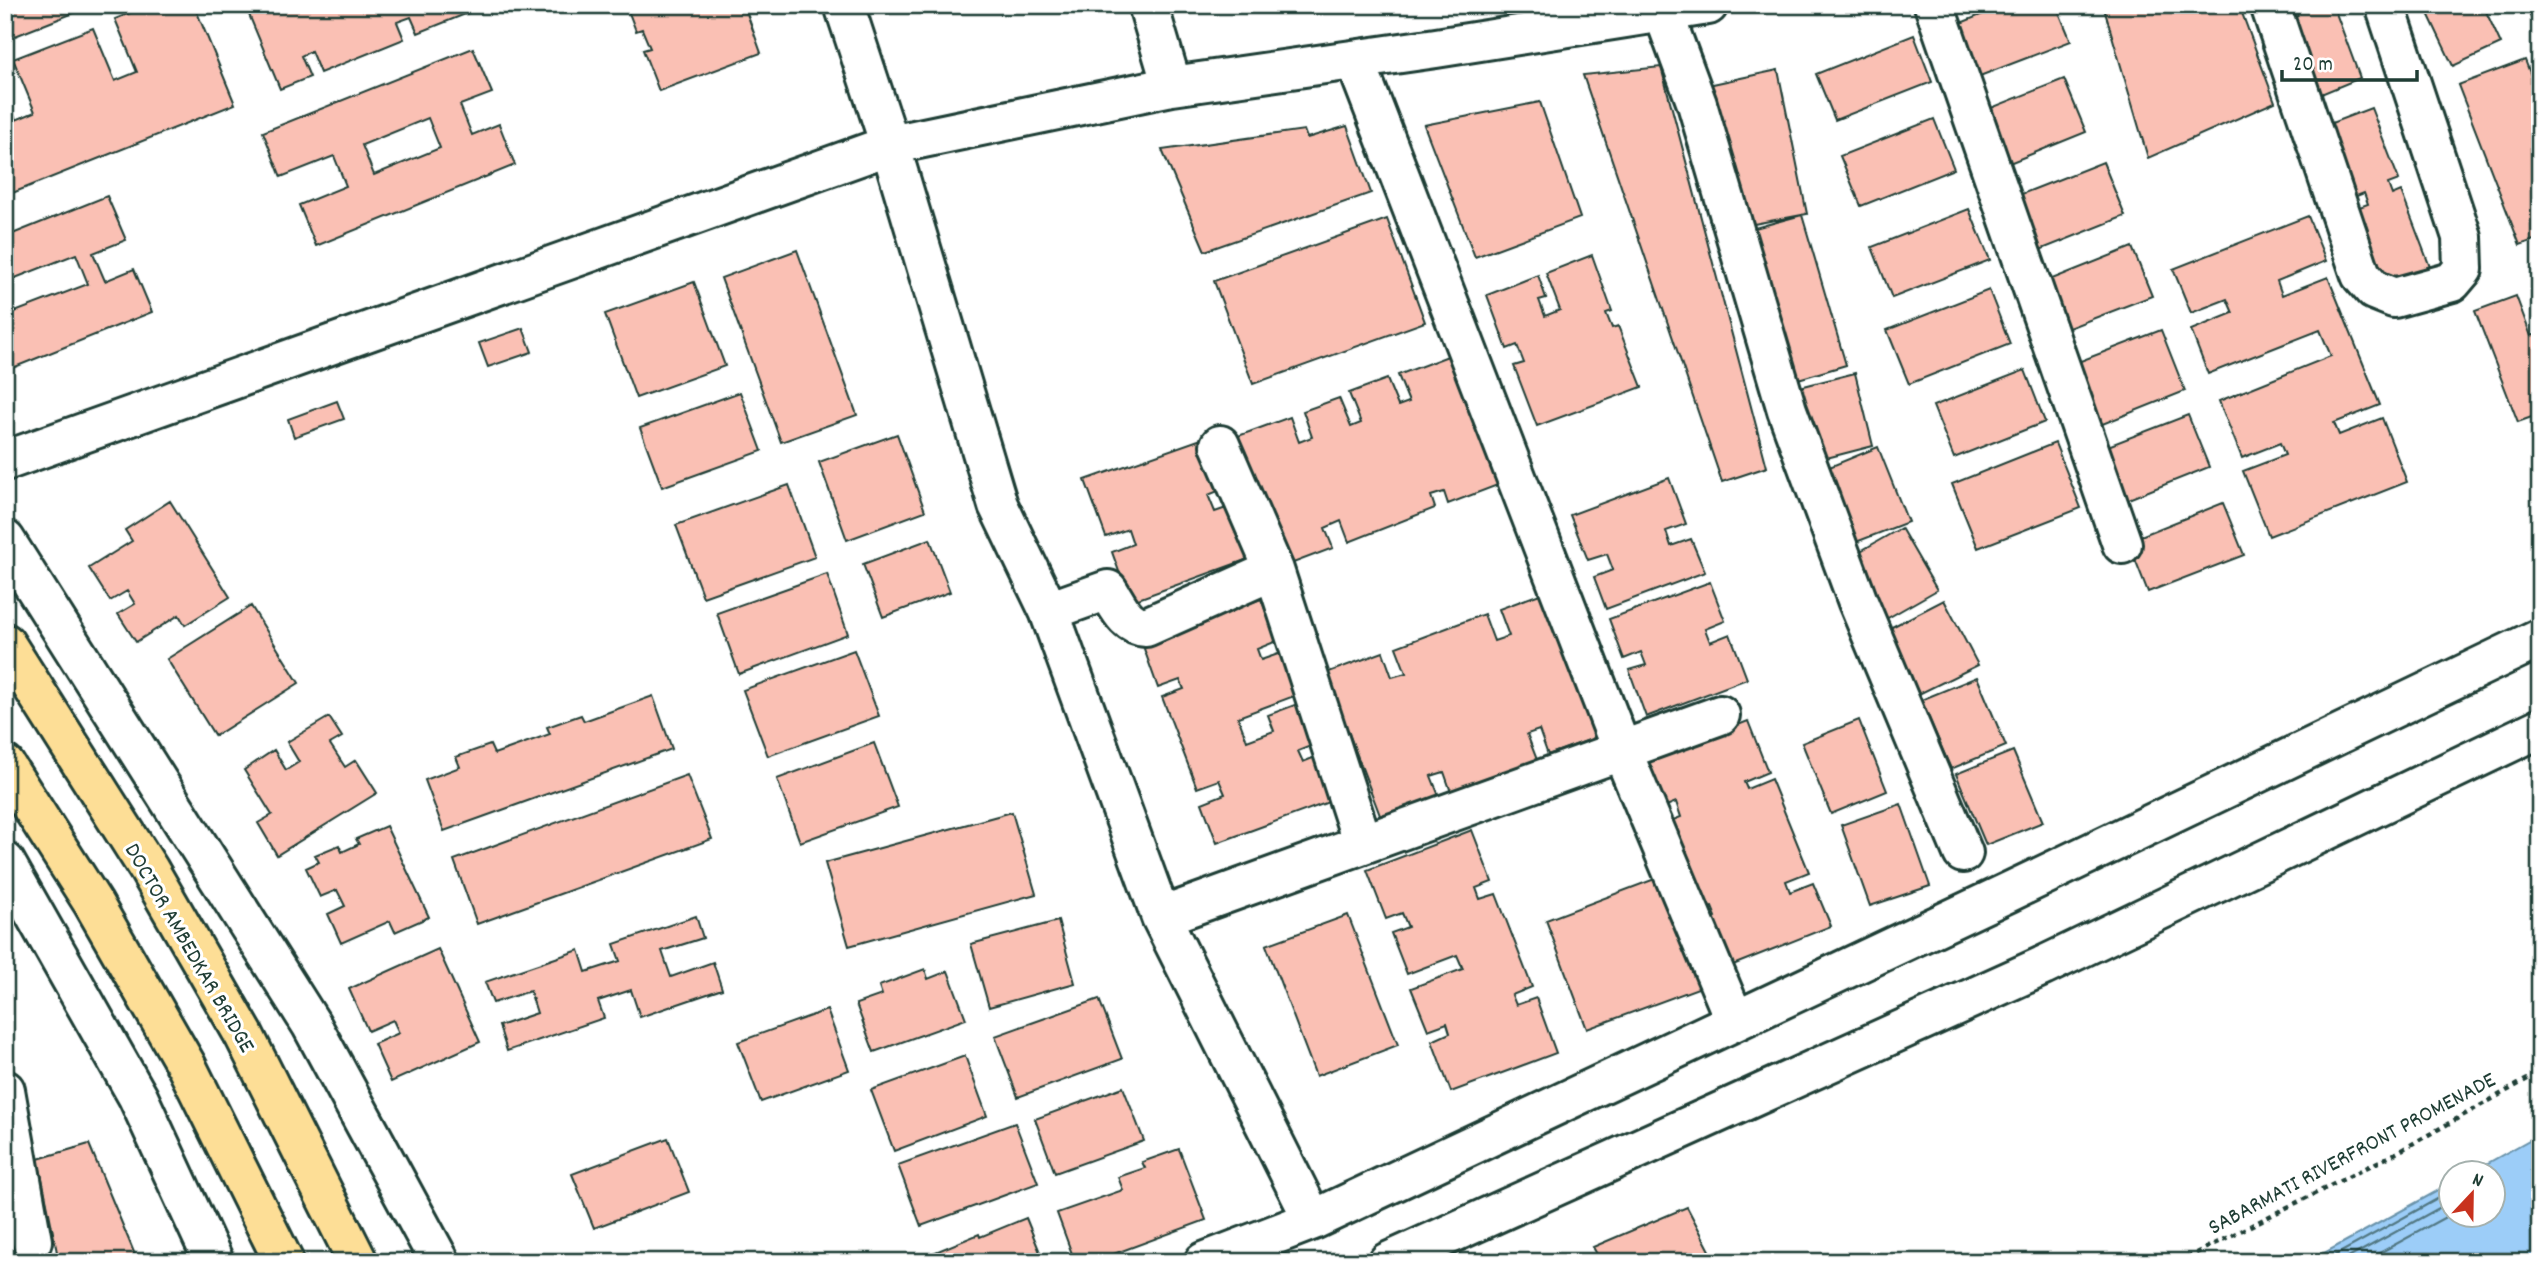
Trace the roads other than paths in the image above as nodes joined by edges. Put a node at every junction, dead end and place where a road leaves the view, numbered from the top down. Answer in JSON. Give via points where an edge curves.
{"nodes":[{"id":1,"x":844,"y":5,"type":"edge"},
{"id":2,"x":1148,"y":5,"type":"edge"},
{"id":3,"x":1708,"y":5,"type":"edge"},
{"id":4,"x":1934,"y":5,"type":"edge"},
{"id":5,"x":2270,"y":5,"type":"edge"},
{"id":6,"x":2385,"y":5,"type":"edge"},
{"id":7,"x":1663,"y":12,"type":"junction"},
{"id":8,"x":1355,"y":60,"type":"junction"},
{"id":9,"x":1172,"y":86,"type":"junction"},
{"id":10,"x":890,"y":145,"type":"junction"},
{"id":11,"x":1220,"y":445,"type":"dead end"},
{"id":12,"x":5,"y":461,"type":"edge"},
{"id":13,"x":5,"y":540,"type":"edge"},
{"id":14,"x":2122,"y":544,"type":"dead end"},
{"id":15,"x":1274,"y":570,"type":"junction"},
{"id":16,"x":1049,"y":611,"type":"junction"},
{"id":17,"x":2540,"y":638,"type":"edge"},
{"id":18,"x":5,"y":643,"type":"edge"},
{"id":19,"x":1720,"y":715,"type":"dead end"},
{"id":20,"x":2540,"y":728,"type":"edge"},
{"id":21,"x":1622,"y":751,"type":"junction"},
{"id":22,"x":5,"y":765,"type":"edge"},
{"id":23,"x":1363,"y":844,"type":"junction"},
{"id":24,"x":1963,"y":853,"type":"dead end"},
{"id":25,"x":5,"y":862,"type":"edge"},
{"id":26,"x":1160,"y":918,"type":"junction"},
{"id":27,"x":1735,"y":1021,"type":"junction"},
{"id":28,"x":5,"y":1090,"type":"edge"},
{"id":29,"x":1312,"y":1220,"type":"junction"},
{"id":30,"x":24,"y":1250,"type":"edge"},
{"id":31,"x":214,"y":1262,"type":"edge"},
{"id":32,"x":284,"y":1262,"type":"edge"},
{"id":33,"x":358,"y":1262,"type":"edge"},
{"id":34,"x":440,"y":1262,"type":"edge"},
{"id":35,"x":1204,"y":1262,"type":"edge"},
{"id":36,"x":1388,"y":1262,"type":"edge"}],
"edges":[{"from":1,"to":10,"type":"street"},
{"from":2,"to":9,"type":"street"},
{"from":3,"to":7,"type":"street"},
{"from":4,"to":14,"type":"street"},
{"from":5,"to":6,"type":"street","via":[[2361,275],[2374,290],[2394,298],[2452,282],[2463,269],[2462,237]]},
{"from":7,"to":8,"type":"street"},
{"from":7,"to":24,"type":"street","via":[[1697,104],[1787,410],[1858,602]]},
{"from":8,"to":9,"type":"street"},
{"from":8,"to":21,"type":"street"},
{"from":9,"to":10,"type":"street"},
{"from":10,"to":12,"type":"street"},
{"from":10,"to":16,"type":"street","via":[[998,505]]},
{"from":11,"to":15,"type":"street"},
{"from":13,"to":34,"type":"street","via":[[311,1024]]},
{"from":15,"to":16,"type":"street","via":[[1146,627],[1129,622],[1108,590]]},
{"from":15,"to":23,"type":"street"},
{"from":16,"to":26,"type":"street"},
{"from":17,"to":27,"type":"street"},
{"from":18,"to":33,"type":"main road","name":"DOCTOR AMBEDKAR BRIDGE","via":[[149,870],[244,1035]]},
{"from":19,"to":21,"type":"street"},
{"from":20,"to":36,"type":"street","via":[[2031,972]]},
{"from":21,"to":23,"type":"street"},
{"from":21,"to":27,"type":"street"},
{"from":22,"to":32,"type":"main road","via":[[93,903],[179,1053]]},
{"from":23,"to":26,"type":"street"},
{"from":25,"to":31,"type":"street","via":[[138,1097]]},
{"from":26,"to":29,"type":"street"},
{"from":27,"to":29,"type":"street"},
{"from":28,"to":30,"type":"street"},
{"from":29,"to":35,"type":"street"}]}
